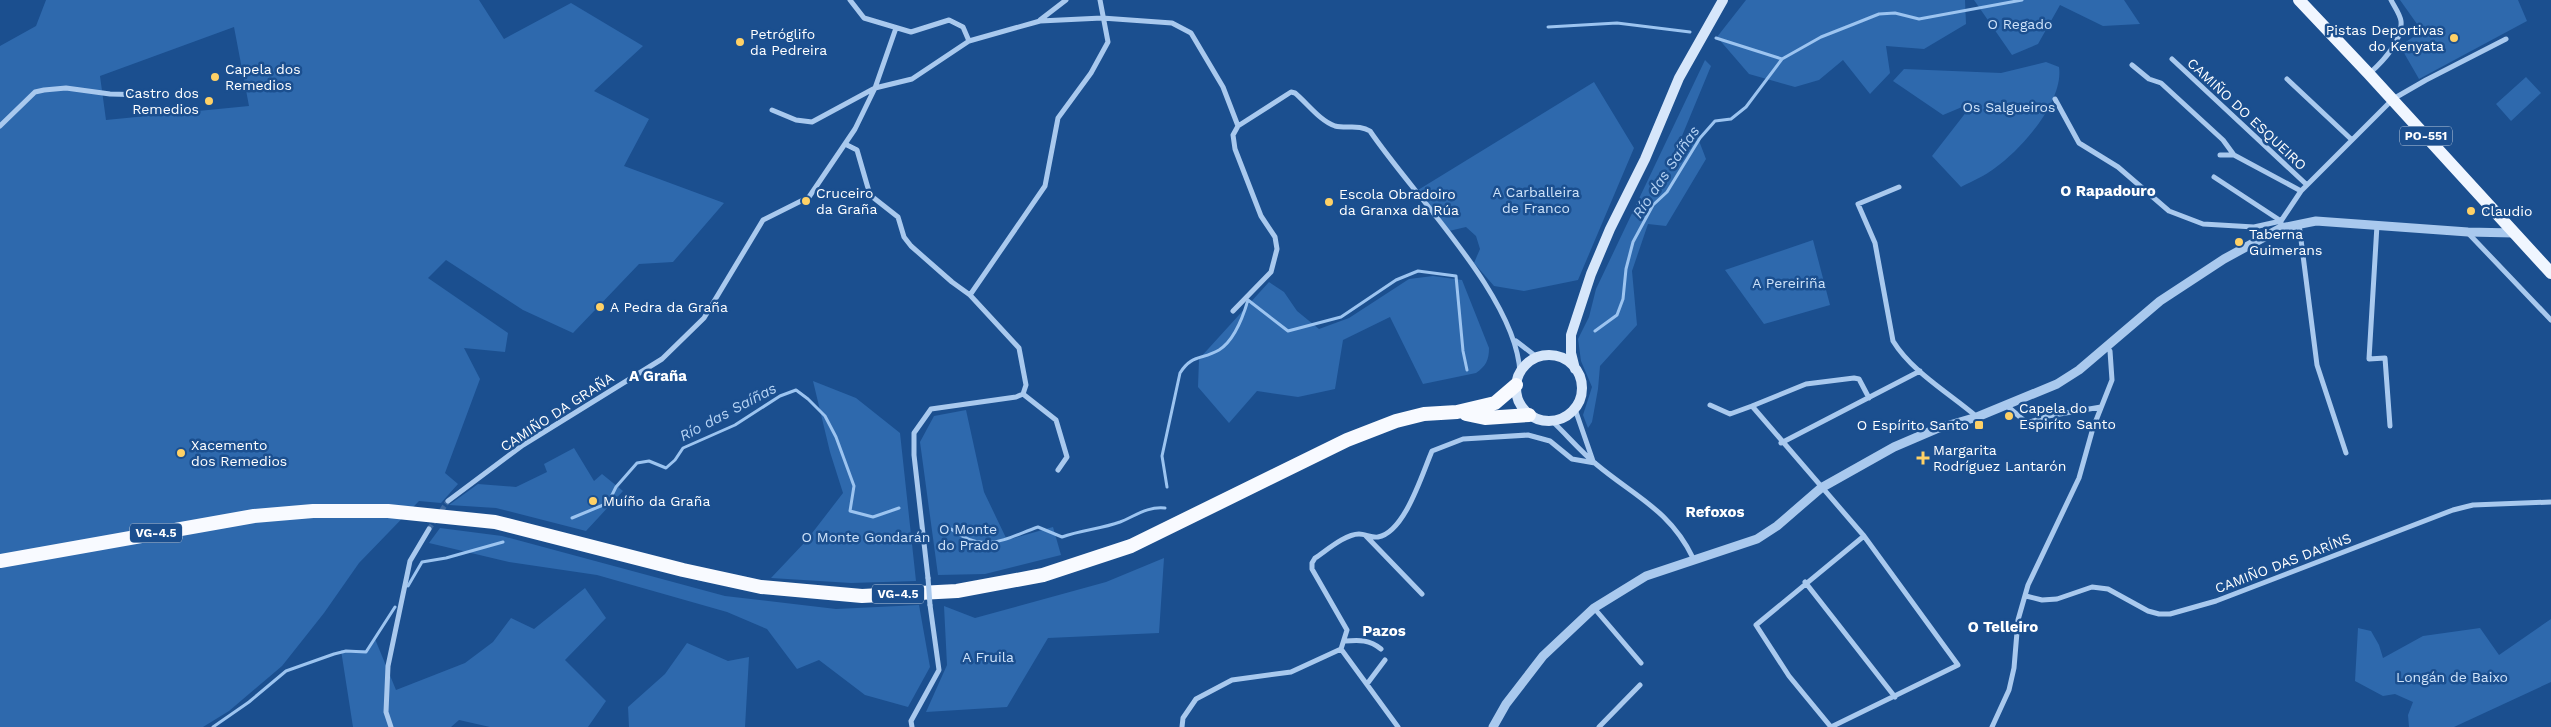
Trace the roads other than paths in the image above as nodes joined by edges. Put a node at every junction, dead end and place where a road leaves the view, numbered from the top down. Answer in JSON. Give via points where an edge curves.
{"nodes":[{"id":1,"x":850,"y":0,"type":"edge"},
{"id":2,"x":1056,"y":0,"type":"edge"},
{"id":3,"x":1066,"y":0,"type":"edge"},
{"id":4,"x":1100,"y":0,"type":"edge"},
{"id":5,"x":1723,"y":0,"type":"edge"},
{"id":6,"x":2299,"y":0,"type":"edge"},
{"id":7,"x":2391,"y":0,"type":"edge"},
{"id":8,"x":1054,"y":8,"type":"junction"},
{"id":9,"x":1102,"y":18,"type":"junction"},
{"id":10,"x":1040,"y":21,"type":"junction"},
{"id":11,"x":896,"y":28,"type":"junction"},
{"id":12,"x":2506,"y":39,"type":"dead end"},
{"id":13,"x":969,"y":42,"type":"junction"},
{"id":14,"x":2172,"y":59,"type":"dead end"},
{"id":15,"x":2132,"y":65,"type":"dead end"},
{"id":16,"x":2369,"y":74,"type":"junction"},
{"id":17,"x":2287,"y":79,"type":"dead end"},
{"id":18,"x":875,"y":88,"type":"junction"},
{"id":19,"x":148,"y":95,"type":"dead end"},
{"id":20,"x":2055,"y":99,"type":"dead end"},
{"id":21,"x":2392,"y":99,"type":"junction"},
{"id":22,"x":772,"y":110,"type":"dead end"},
{"id":23,"x":0,"y":126,"type":"edge"},
{"id":24,"x":1238,"y":126,"type":"junction"},
{"id":25,"x":2352,"y":140,"type":"junction"},
{"id":26,"x":845,"y":144,"type":"junction"},
{"id":27,"x":2220,"y":155,"type":"dead end"},
{"id":28,"x":2234,"y":155,"type":"junction"},
{"id":29,"x":2214,"y":177,"type":"dead end"},
{"id":30,"x":2307,"y":185,"type":"junction"},
{"id":31,"x":1898,"y":187,"type":"dead end"},
{"id":32,"x":2301,"y":191,"type":"junction"},
{"id":33,"x":2299,"y":223,"type":"junction"},
{"id":34,"x":2281,"y":224,"type":"junction"},
{"id":35,"x":2377,"y":224,"type":"junction"},
{"id":36,"x":2468,"y":232,"type":"junction"},
{"id":37,"x":2514,"y":233,"type":"junction"},
{"id":38,"x":2551,"y":273,"type":"edge"},
{"id":39,"x":970,"y":294,"type":"junction"},
{"id":40,"x":1233,"y":311,"type":"dead end"},
{"id":41,"x":2551,"y":320,"type":"edge"},
{"id":42,"x":1571,"y":335,"type":"junction"},
{"id":43,"x":1515,"y":340,"type":"junction"},
{"id":44,"x":2106,"y":346,"type":"junction"},
{"id":45,"x":1551,"y":356,"type":"junction"},
{"id":46,"x":1538,"y":358,"type":"junction"},
{"id":47,"x":1575,"y":369,"type":"junction"},
{"id":48,"x":1920,"y":371,"type":"junction"},
{"id":49,"x":1518,"y":379,"type":"junction"},
{"id":50,"x":1023,"y":394,"type":"junction"},
{"id":51,"x":1869,"y":398,"type":"junction"},
{"id":52,"x":1710,"y":405,"type":"dead end"},
{"id":53,"x":1963,"y":405,"type":"junction"},
{"id":54,"x":2006,"y":405,"type":"junction"},
{"id":55,"x":1752,"y":406,"type":"junction"},
{"id":56,"x":2101,"y":407,"type":"junction"},
{"id":57,"x":1574,"y":409,"type":"junction"},
{"id":58,"x":1457,"y":412,"type":"junction"},
{"id":59,"x":1530,"y":415,"type":"junction"},
{"id":60,"x":1977,"y":417,"type":"junction"},
{"id":61,"x":1552,"y":421,"type":"junction"},
{"id":62,"x":1962,"y":421,"type":"junction"},
{"id":63,"x":2390,"y":426,"type":"dead end"},
{"id":64,"x":1781,"y":442,"type":"junction"},
{"id":65,"x":2346,"y":453,"type":"dead end"},
{"id":66,"x":1595,"y":463,"type":"junction"},
{"id":67,"x":1058,"y":470,"type":"dead end"},
{"id":68,"x":1821,"y":488,"type":"junction"},
{"id":69,"x":448,"y":501,"type":"tunnel mouth"},
{"id":70,"x":2551,"y":502,"type":"edge"},
{"id":71,"x":429,"y":529,"type":"tunnel mouth"},
{"id":72,"x":1366,"y":536,"type":"junction"},
{"id":73,"x":1864,"y":536,"type":"junction"},
{"id":74,"x":1693,"y":558,"type":"junction"},
{"id":75,"x":0,"y":561,"type":"edge"},
{"id":76,"x":1805,"y":582,"type":"junction"},
{"id":77,"x":1422,"y":594,"type":"dead end"},
{"id":78,"x":2026,"y":596,"type":"junction"},
{"id":79,"x":1594,"y":608,"type":"junction"},
{"id":80,"x":1344,"y":641,"type":"junction"},
{"id":81,"x":1341,"y":649,"type":"junction"},
{"id":82,"x":1381,"y":649,"type":"dead end"},
{"id":83,"x":1385,"y":660,"type":"dead end"},
{"id":84,"x":1641,"y":663,"type":"dead end"},
{"id":85,"x":1366,"y":684,"type":"junction"},
{"id":86,"x":1640,"y":685,"type":"dead end"},
{"id":87,"x":1895,"y":697,"type":"junction"},
{"id":88,"x":391,"y":727,"type":"edge"},
{"id":89,"x":912,"y":727,"type":"edge"},
{"id":90,"x":1182,"y":727,"type":"edge"},
{"id":91,"x":1398,"y":727,"type":"edge"},
{"id":92,"x":1493,"y":727,"type":"edge"},
{"id":93,"x":1599,"y":727,"type":"edge"},
{"id":94,"x":1992,"y":727,"type":"edge"}],
"edges":[{"from":1,"to":11,"type":"street","via":[[864,18]]},
{"from":2,"to":8,"type":"street"},
{"from":3,"to":8,"type":"street"},
{"from":4,"to":9,"type":"street"},
{"from":5,"to":42,"type":"main road","via":[[1679,78],[1645,159],[1610,229]]},
{"from":6,"to":16,"type":"main road","number":"PO-551"},
{"from":7,"to":16,"type":"street","via":[[2401,20],[2399,34],[2386,58]]},
{"from":8,"to":10,"type":"street"},
{"from":9,"to":10,"type":"street"},
{"from":9,"to":24,"type":"street","via":[[1172,23],[1191,33],[1223,87]]},
{"from":9,"to":39,"type":"street","via":[[1108,42],[1091,73],[1058,118],[1045,186]]},
{"from":10,"to":13,"type":"street"},
{"from":11,"to":13,"type":"street","via":[[911,32],[949,20],[963,27]]},
{"from":11,"to":18,"type":"street","name":"CAMIÑO DA GRAÑA"},
{"from":12,"to":21,"type":"street"},
{"from":13,"to":18,"type":"street","via":[[912,78]]},
{"from":14,"to":30,"type":"street","name":"CAMIÑO DO ESQUEIRO"},
{"from":15,"to":28,"type":"street","via":[[2150,80],[2161,83],[2223,140]]},
{"from":16,"to":21,"type":"main road","number":"PO-551"},
{"from":17,"to":25,"type":"street"},
{"from":18,"to":22,"type":"street","via":[[806,123]]},
{"from":18,"to":26,"type":"street","name":"CAMIÑO DA GRAÑA","via":[[856,129]]},
{"from":19,"to":23,"type":"street","via":[[66,88],[44,90],[35,92]]},
{"from":20,"to":34,"type":"street","via":[[2079,143],[2118,167],[2169,211],[2203,224],[2254,227]]},
{"from":21,"to":25,"type":"street"},
{"from":21,"to":37,"type":"main road","number":"PO-551"},
{"from":24,"to":40,"type":"street","via":[[1233,135],[1235,149],[1261,216],[1275,237],[1277,249],[1271,272]]},
{"from":24,"to":43,"type":"street","via":[[1291,92],[1328,122],[1370,130],[1476,270]]},
{"from":25,"to":30,"type":"street"},
{"from":26,"to":39,"type":"street","via":[[857,150],[870,195],[898,217],[904,237],[911,246]]},
{"from":26,"to":69,"type":"street","name":"CAMIÑO DA GRAÑA","via":[[809,197],[763,220],[704,318],[662,359],[523,445]]},
{"from":27,"to":28,"type":"street"},
{"from":28,"to":32,"type":"street"},
{"from":29,"to":34,"type":"street"},
{"from":30,"to":32,"type":"street"},
{"from":31,"to":48,"type":"street","via":[[1858,204],[1875,243],[1894,341],[1899,351]]},
{"from":32,"to":34,"type":"street"},
{"from":33,"to":34,"type":"street"},
{"from":33,"to":35,"type":"street"},
{"from":33,"to":65,"type":"street","via":[[2317,365]]},
{"from":34,"to":44,"type":"street","via":[[2160,301]]},
{"from":35,"to":36,"type":"street"},
{"from":35,"to":63,"type":"street","via":[[2369,359],[2385,358]]},
{"from":36,"to":37,"type":"street"},
{"from":36,"to":41,"type":"street"},
{"from":37,"to":38,"type":"main road","number":"PO-551"},
{"from":39,"to":50,"type":"street","via":[[1019,348],[1026,385]]},
{"from":42,"to":45,"type":"main road"},
{"from":42,"to":47,"type":"main road"},
{"from":43,"to":46,"type":"street"},
{"from":43,"to":49,"type":"street"},
{"from":44,"to":54,"type":"street","via":[[2057,384]]},
{"from":44,"to":56,"type":"street","via":[[2110,351],[2112,380]]},
{"from":45,"to":46,"type":"main road"},
{"from":45,"to":47,"type":"main road","via":[[1565,360]]},
{"from":46,"to":49,"type":"main road","via":[[1525,366]]},
{"from":47,"to":57,"type":"main road","via":[[1582,389]]},
{"from":48,"to":51,"type":"street"},
{"from":48,"to":53,"type":"street"},
{"from":49,"to":58,"type":"highway","via":[[1495,403]]},
{"from":49,"to":59,"type":"main road","via":[[1517,396]]},
{"from":50,"to":67,"type":"street","via":[[1056,420],[1066,457]]},
{"from":50,"to":89,"type":"street","bridge":true,"via":[[931,409],[914,433],[939,670],[911,721]]},
{"from":51,"to":55,"type":"street","via":[[1859,379],[1854,378],[1806,384]]},
{"from":51,"to":64,"type":"street"},
{"from":52,"to":55,"type":"street","via":[[1730,414]]},
{"from":53,"to":60,"type":"street"},
{"from":53,"to":62,"type":"street"},
{"from":54,"to":56,"type":"street","via":[[2027,423]]},
{"from":54,"to":60,"type":"street"},
{"from":55,"to":64,"type":"street"},
{"from":56,"to":78,"type":"street","via":[[2078,478]]},
{"from":57,"to":61,"type":"main road","via":[[1565,418]]},
{"from":57,"to":66,"type":"street"},
{"from":58,"to":59,"type":"highway","via":[[1485,418]]},
{"from":58,"to":75,"type":"highway","number":"VG-4.5","via":[[1424,414],[1396,421],[1347,440],[1131,546],[1043,575],[957,591],[862,596],[761,588],[495,522],[388,511],[254,516]]},
{"from":59,"to":61,"type":"main road"},
{"from":60,"to":62,"type":"street"},
{"from":61,"to":66,"type":"street"},
{"from":62,"to":68,"type":"street","via":[[1894,447]]},
{"from":64,"to":68,"type":"street"},
{"from":66,"to":72,"type":"street","via":[[1572,459],[1550,441],[1528,435],[1463,438],[1432,451],[1400,523],[1388,533]]},
{"from":66,"to":74,"type":"street","via":[[1652,506],[1680,533]]},
{"from":68,"to":73,"type":"street"},
{"from":68,"to":74,"type":"street","via":[[1757,539]]},
{"from":70,"to":78,"type":"street","name":"CAMIÑO DAS DARÍNS","via":[[2473,504],[2216,600],[2170,614],[2148,611],[2108,590],[2092,587],[2057,599]]},
{"from":71,"to":88,"type":"street","via":[[410,561],[388,666],[386,712]]},
{"from":72,"to":77,"type":"street"},
{"from":72,"to":80,"type":"street","via":[[1350,536],[1312,563],[1312,569],[1347,630]]},
{"from":73,"to":76,"type":"street"},
{"from":73,"to":87,"type":"street","via":[[1958,665]]},
{"from":74,"to":79,"type":"street","via":[[1646,576]]},
{"from":76,"to":87,"type":"street"},
{"from":76,"to":87,"type":"street","via":[[1756,625],[1789,676],[1831,727]]},
{"from":78,"to":94,"type":"street","via":[[2018,620],[2014,668]]},
{"from":79,"to":84,"type":"street"},
{"from":79,"to":92,"type":"street","via":[[1543,656],[1506,704]]},
{"from":80,"to":81,"type":"street"},
{"from":80,"to":82,"type":"street","via":[[1372,642]]},
{"from":81,"to":85,"type":"street"},
{"from":81,"to":90,"type":"street","via":[[1291,672],[1232,680],[1196,699],[1183,718]]},
{"from":83,"to":85,"type":"street"},
{"from":85,"to":91,"type":"street"},
{"from":86,"to":93,"type":"street"}]}
